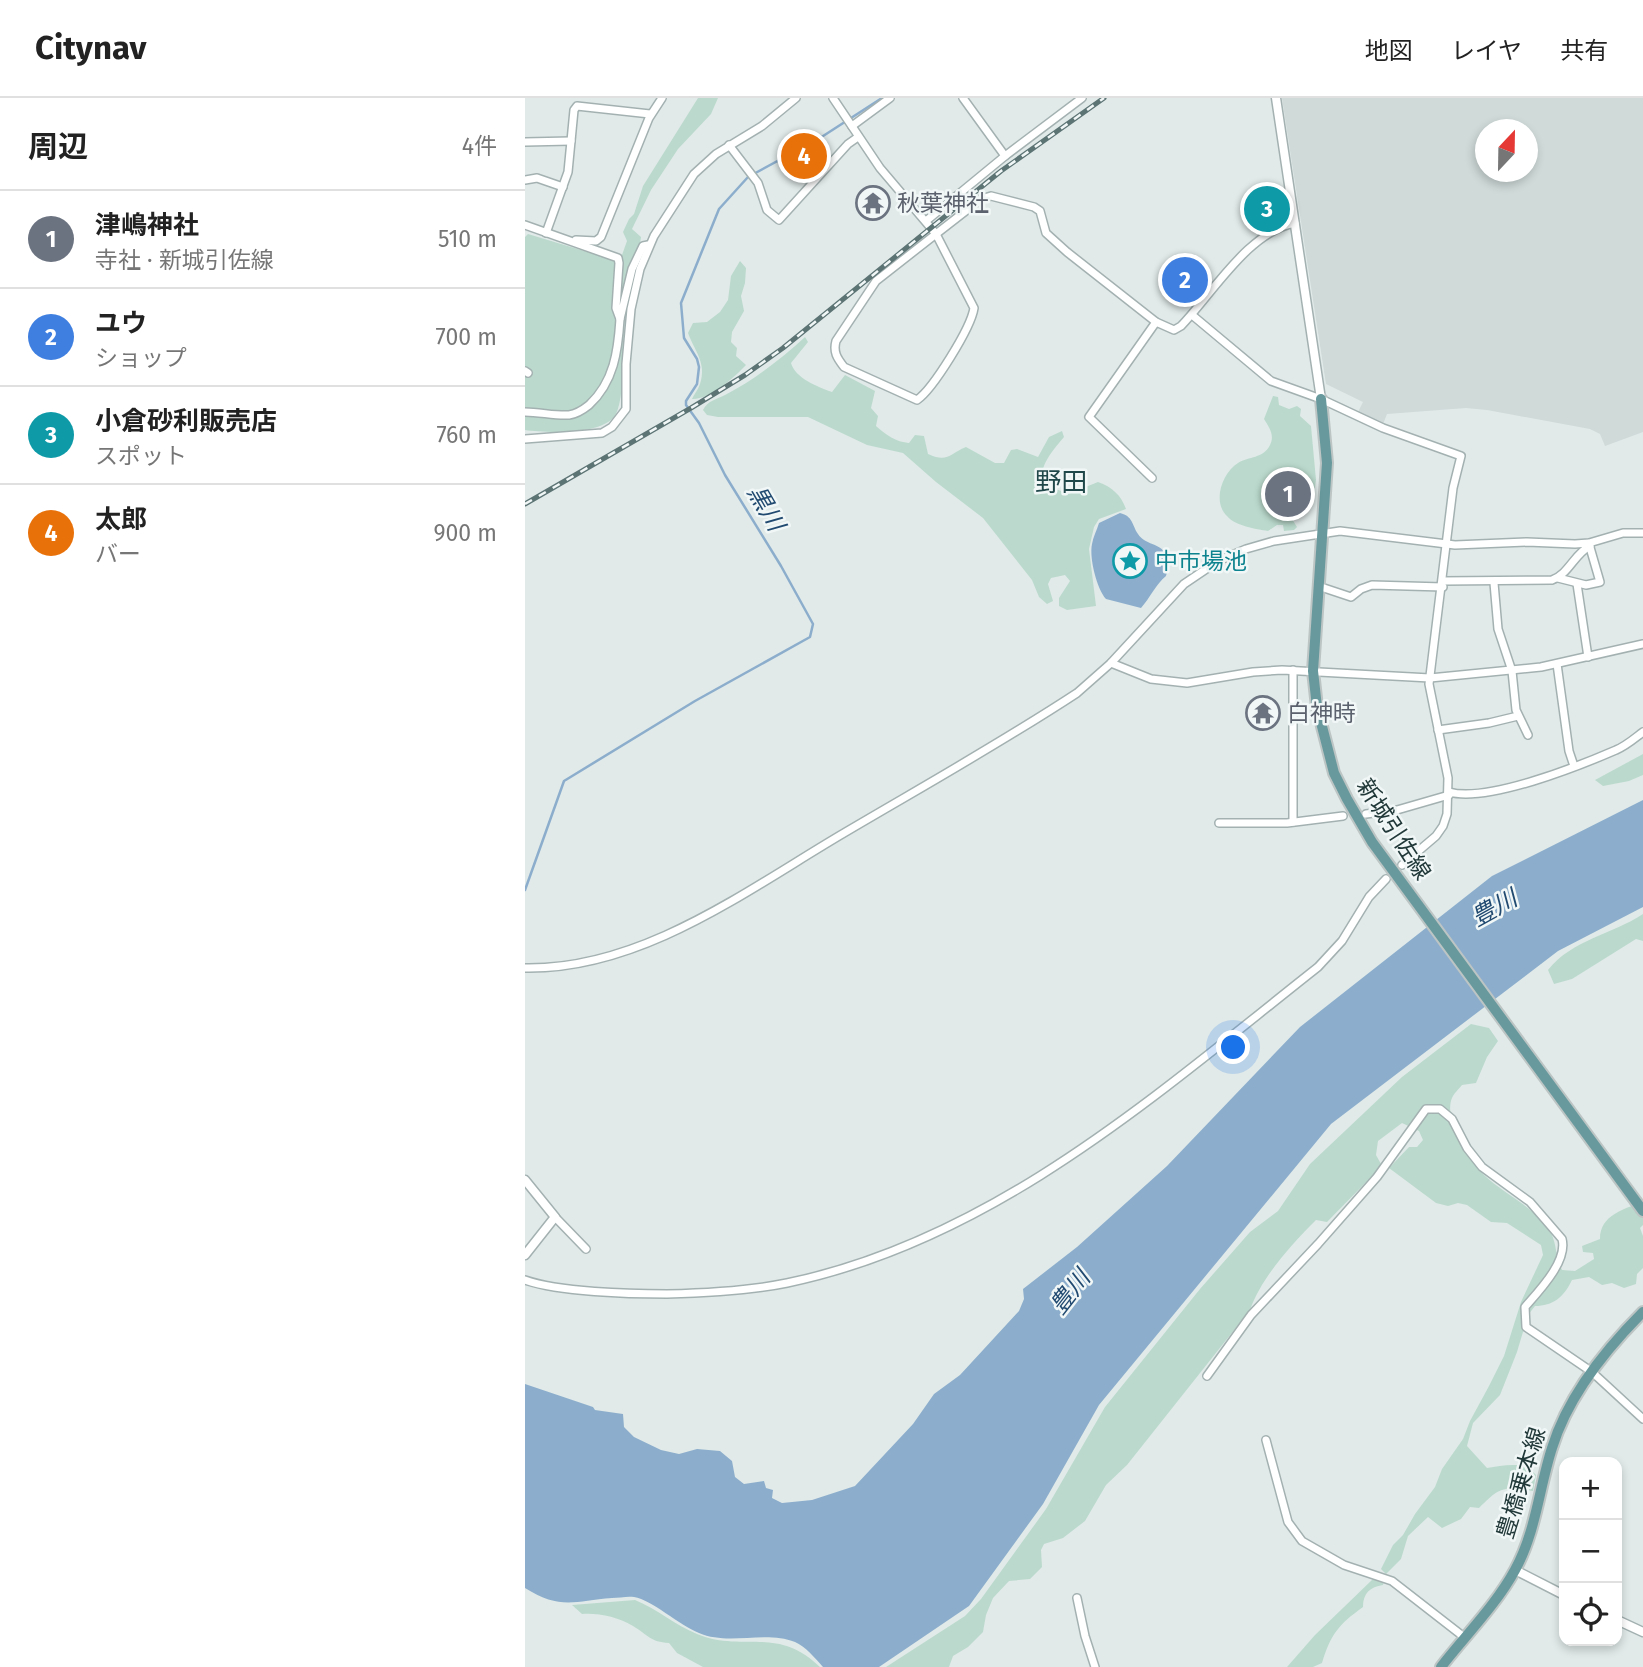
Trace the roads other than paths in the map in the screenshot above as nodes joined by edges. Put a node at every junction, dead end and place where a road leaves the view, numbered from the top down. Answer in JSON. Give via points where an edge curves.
{"nodes":[{"id":1,"x":594,"y":98,"type":"edge"},
{"id":2,"x":662,"y":98,"type":"edge"},
{"id":3,"x":796,"y":98,"type":"edge"},
{"id":4,"x":833,"y":98,"type":"edge"},
{"id":5,"x":890,"y":98,"type":"edge"},
{"id":6,"x":963,"y":98,"type":"edge"},
{"id":7,"x":1082,"y":98,"type":"edge"},
{"id":8,"x":1276,"y":98,"type":"edge"},
{"id":9,"x":594,"y":108,"type":"junction"},
{"id":10,"x":650,"y":114,"type":"junction"},
{"id":11,"x":851,"y":125,"type":"junction"},
{"id":12,"x":858,"y":137,"type":"junction"},
{"id":13,"x":571,"y":141,"type":"junction"},
{"id":14,"x":525,"y":142,"type":"edge"},
{"id":15,"x":729,"y":145,"type":"junction"},
{"id":16,"x":1005,"y":156,"type":"junction"},
{"id":17,"x":525,"y":180,"type":"edge"},
{"id":18,"x":563,"y":187,"type":"junction"},
{"id":19,"x":926,"y":221,"type":"junction"},
{"id":20,"x":1295,"y":223,"type":"junction"},
{"id":21,"x":525,"y":225,"type":"edge"},
{"id":22,"x":546,"y":233,"type":"junction"},
{"id":23,"x":936,"y":234,"type":"junction"},
{"id":24,"x":572,"y":240,"type":"junction"},
{"id":25,"x":649,"y":245,"type":"junction"},
{"id":26,"x":1192,"y":315,"type":"junction"},
{"id":27,"x":620,"y":318,"type":"junction"},
{"id":28,"x":1156,"y":322,"type":"junction"},
{"id":29,"x":1321,"y":399,"type":"junction"},
{"id":30,"x":525,"y":412,"type":"edge"},
{"id":31,"x":525,"y":439,"type":"edge"},
{"id":32,"x":1152,"y":478,"type":"dead end"},
{"id":33,"x":1324,"y":531,"type":"junction"},
{"id":34,"x":1643,"y":533,"type":"edge"},
{"id":35,"x":1589,"y":544,"type":"junction"},
{"id":36,"x":1446,"y":545,"type":"junction"},
{"id":37,"x":1558,"y":578,"type":"junction"},
{"id":38,"x":1494,"y":583,"type":"junction"},
{"id":39,"x":1443,"y":584,"type":"junction"},
{"id":40,"x":1577,"y":584,"type":"junction"},
{"id":41,"x":1318,"y":586,"type":"junction"},
{"id":42,"x":1643,"y":644,"type":"edge"},
{"id":43,"x":1588,"y":657,"type":"junction"},
{"id":44,"x":1111,"y":663,"type":"junction"},
{"id":45,"x":1557,"y":663,"type":"junction"},
{"id":46,"x":1293,"y":670,"type":"junction"},
{"id":47,"x":1313,"y":671,"type":"junction"},
{"id":48,"x":1512,"y":671,"type":"junction"},
{"id":49,"x":1430,"y":678,"type":"junction"},
{"id":50,"x":1518,"y":716,"type":"junction"},
{"id":51,"x":1438,"y":730,"type":"junction"},
{"id":52,"x":1643,"y":732,"type":"edge"},
{"id":53,"x":1528,"y":735,"type":"dead end"},
{"id":54,"x":1574,"y":766,"type":"junction"},
{"id":55,"x":1449,"y":793,"type":"junction"},
{"id":56,"x":1366,"y":814,"type":"dead end"},
{"id":57,"x":1343,"y":816,"type":"dead end"},
{"id":58,"x":1293,"y":822,"type":"junction"},
{"id":59,"x":1219,"y":823,"type":"dead end"},
{"id":60,"x":1402,"y":865,"type":"dead end"},
{"id":61,"x":1386,"y":879,"type":"dead end"},
{"id":62,"x":525,"y":968,"type":"edge"},
{"id":63,"x":525,"y":1180,"type":"edge"},
{"id":64,"x":1643,"y":1211,"type":"edge"},
{"id":65,"x":555,"y":1217,"type":"junction"},
{"id":66,"x":586,"y":1249,"type":"dead end"},
{"id":67,"x":525,"y":1255,"type":"edge"},
{"id":68,"x":525,"y":1280,"type":"edge"},
{"id":69,"x":1643,"y":1312,"type":"edge"},
{"id":70,"x":1592,"y":1372,"type":"junction"},
{"id":71,"x":1207,"y":1376,"type":"dead end"},
{"id":72,"x":1643,"y":1419,"type":"edge"},
{"id":73,"x":1266,"y":1440,"type":"dead end"},
{"id":74,"x":1515,"y":1570,"type":"junction"},
{"id":75,"x":1559,"y":1592,"type":"edge"},
{"id":76,"x":1077,"y":1598,"type":"dead end"},
{"id":77,"x":1622,"y":1622,"type":"edge"},
{"id":78,"x":1643,"y":1632,"type":"edge"},
{"id":79,"x":1464,"y":1637,"type":"junction"},
{"id":80,"x":1095,"y":1667,"type":"edge"},
{"id":81,"x":1441,"y":1667,"type":"edge"}],
"edges":[{"from":1,"to":9,"type":"street"},
{"from":2,"to":10,"type":"street"},
{"from":3,"to":15,"type":"street"},
{"from":4,"to":11,"type":"street"},
{"from":5,"to":11,"type":"street"},
{"from":6,"to":16,"type":"street"},
{"from":7,"to":16,"type":"street"},
{"from":8,"to":20,"type":"street"},
{"from":9,"to":10,"type":"street"},
{"from":9,"to":13,"type":"street","via":[[577,106],[574,110]]},
{"from":10,"to":24,"type":"street","via":[[601,237]]},
{"from":11,"to":12,"type":"street"},
{"from":12,"to":15,"type":"street","via":[[779,220],[767,210],[762,192]]},
{"from":12,"to":19,"type":"street"},
{"from":13,"to":14,"type":"street"},
{"from":13,"to":18,"type":"street"},
{"from":15,"to":25,"type":"street","via":[[687,181]]},
{"from":16,"to":19,"type":"street"},
{"from":17,"to":18,"type":"street","via":[[537,178]]},
{"from":18,"to":22,"type":"street"},
{"from":19,"to":23,"type":"street"},
{"from":20,"to":26,"type":"street","via":[[1269,233],[1245,253]]},
{"from":20,"to":29,"type":"street"},
{"from":21,"to":22,"type":"street"},
{"from":22,"to":24,"type":"street"},
{"from":23,"to":23,"type":"street","via":[[876,281],[834,349],[844,367],[917,400],[944,366],[974,308]]},
{"from":23,"to":28,"type":"street","via":[[991,196],[1034,206],[1046,233]]},
{"from":24,"to":27,"type":"street","via":[[618,258],[615,308]]},
{"from":25,"to":27,"type":"street","via":[[643,246],[632,269]]},
{"from":25,"to":31,"type":"street","via":[[631,309],[622,416],[602,433]]},
{"from":26,"to":28,"type":"street","via":[[1174,330]]},
{"from":26,"to":29,"type":"street","via":[[1271,382]]},
{"from":27,"to":30,"type":"street","via":[[612,372],[599,396],[572,415]]},
{"from":28,"to":32,"type":"street","via":[[1089,417]]},
{"from":29,"to":33,"type":"main road","name":"新城引佐線","via":[[1327,463]]},
{"from":29,"to":36,"type":"street","via":[[1461,456]]},
{"from":33,"to":36,"type":"street"},
{"from":33,"to":41,"type":"main road","name":"新城引佐線"},
{"from":33,"to":44,"type":"street","via":[[1246,549],[1218,561],[1184,584]]},
{"from":34,"to":35,"type":"street","via":[[1608,536]]},
{"from":35,"to":36,"type":"street"},
{"from":35,"to":37,"type":"street"},
{"from":35,"to":40,"type":"street","via":[[1601,582]]},
{"from":36,"to":39,"type":"street"},
{"from":37,"to":38,"type":"street"},
{"from":37,"to":40,"type":"street"},
{"from":38,"to":39,"type":"street"},
{"from":38,"to":48,"type":"street","via":[[1498,629]]},
{"from":39,"to":41,"type":"street","via":[[1372,585],[1351,597]]},
{"from":39,"to":49,"type":"street"},
{"from":40,"to":43,"type":"street"},
{"from":41,"to":47,"type":"main road","name":"新城引佐線"},
{"from":42,"to":43,"type":"street"},
{"from":43,"to":45,"type":"street"},
{"from":44,"to":46,"type":"street","via":[[1151,679],[1187,683]]},
{"from":44,"to":62,"type":"street","via":[[1053,709],[683,927],[601,959]]},
{"from":45,"to":48,"type":"street"},
{"from":45,"to":54,"type":"street"},
{"from":46,"to":47,"type":"street"},
{"from":46,"to":58,"type":"street"},
{"from":47,"to":49,"type":"street"},
{"from":47,"to":64,"type":"main road","name":"新城引佐線","via":[[1334,773],[1372,842]]},
{"from":48,"to":49,"type":"street"},
{"from":48,"to":50,"type":"street"},
{"from":49,"to":51,"type":"street"},
{"from":50,"to":51,"type":"street"},
{"from":50,"to":53,"type":"street"},
{"from":51,"to":55,"type":"street"},
{"from":52,"to":54,"type":"street","via":[[1618,750]]},
{"from":54,"to":55,"type":"street","via":[[1516,788]]},
{"from":55,"to":56,"type":"street","via":[[1397,810]]},
{"from":55,"to":60,"type":"street","via":[[1443,826]]},
{"from":57,"to":58,"type":"street"},
{"from":58,"to":59,"type":"street"},
{"from":61,"to":68,"type":"street","via":[[1318,967],[1140,1107],[1061,1163],[930,1236],[830,1272],[738,1290],[648,1294]]},
{"from":63,"to":65,"type":"street"},
{"from":65,"to":66,"type":"street"},
{"from":65,"to":67,"type":"street"},
{"from":69,"to":70,"type":"main road","name":"豊橋乗本線"},
{"from":70,"to":71,"type":"street","via":[[1526,1327],[1525,1307],[1548,1280],[1563,1251],[1562,1239],[1530,1202],[1482,1167],[1452,1119],[1440,1109],[1426,1110],[1377,1177],[1251,1315]]},
{"from":70,"to":72,"type":"street"},
{"from":70,"to":74,"type":"main road","name":"豊橋乗本線","via":[[1552,1447],[1531,1531]]},
{"from":73,"to":79,"type":"street","via":[[1289,1522],[1301,1541],[1344,1565],[1392,1581]]},
{"from":74,"to":75,"type":"street"},
{"from":74,"to":79,"type":"main road","name":"豊橋乗本線"},
{"from":76,"to":80,"type":"street"},
{"from":77,"to":78,"type":"street"},
{"from":79,"to":81,"type":"main road","name":"豊橋乗本線"}]}
